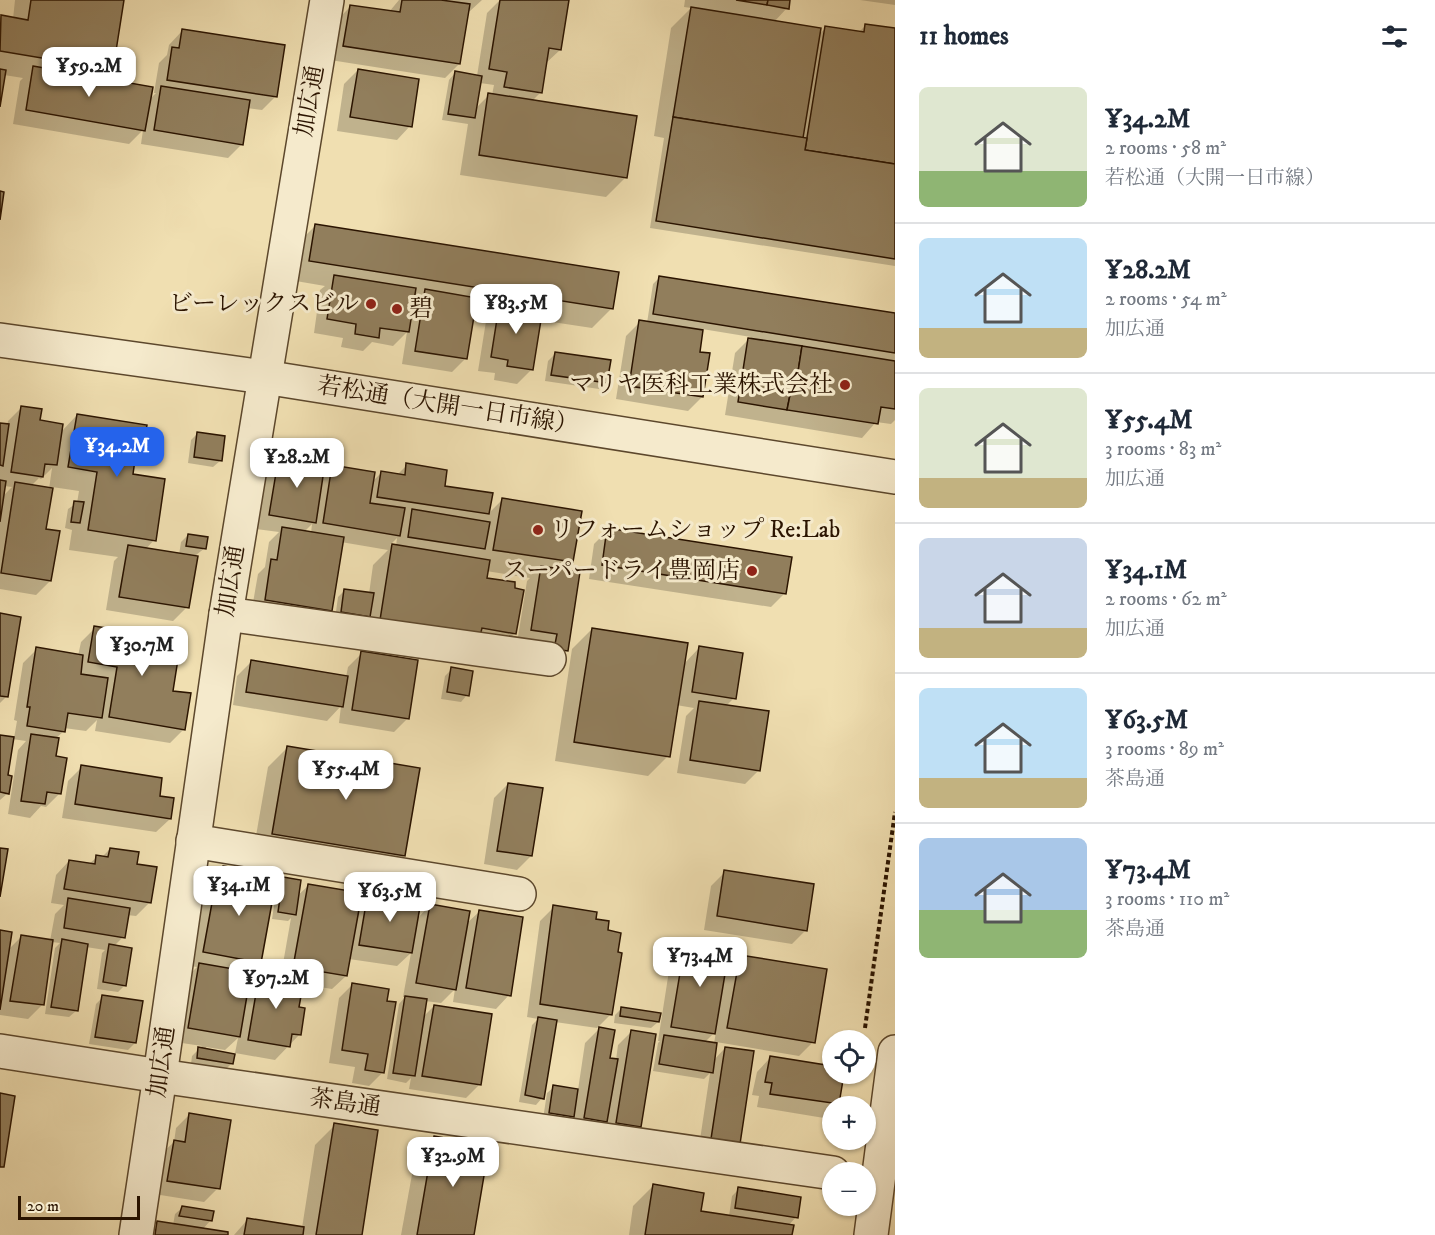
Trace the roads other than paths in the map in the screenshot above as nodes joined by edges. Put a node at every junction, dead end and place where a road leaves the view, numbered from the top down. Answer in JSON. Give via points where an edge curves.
{"nodes":[{"id":1,"x":327,"y":0,"type":"edge"},
{"id":2,"x":0,"y":340,"type":"edge"},
{"id":3,"x":264,"y":377,"type":"junction"},
{"id":4,"x":895,"y":477,"type":"edge"},
{"id":5,"x":226,"y":614,"type":"junction"},
{"id":6,"x":549,"y":658,"type":"dead end"},
{"id":7,"x":193,"y":841,"type":"junction"},
{"id":8,"x":519,"y":894,"type":"dead end"},
{"id":9,"x":0,"y":1051,"type":"edge"},
{"id":10,"x":895,"y":1052,"type":"edge"},
{"id":11,"x":160,"y":1076,"type":"junction"},
{"id":12,"x":822,"y":1171,"type":"edge"},
{"id":13,"x":880,"y":1180,"type":"edge"},
{"id":14,"x":136,"y":1235,"type":"edge"},
{"id":15,"x":871,"y":1235,"type":"edge"}],
"edges":[{"from":1,"to":3,"type":"street","name":"加広通"},
{"from":2,"to":3,"type":"street","name":"若松通（大開一日市線）"},
{"from":3,"to":4,"type":"street","name":"若松通（大開一日市線）"},
{"from":3,"to":5,"type":"street","name":"加広通"},
{"from":5,"to":6,"type":"street"},
{"from":5,"to":7,"type":"street","name":"加広通"},
{"from":7,"to":8,"type":"street"},
{"from":7,"to":11,"type":"street","name":"加広通"},
{"from":9,"to":11,"type":"street","name":"茶島通"},
{"from":10,"to":13,"type":"street"},
{"from":11,"to":12,"type":"street","name":"茶島通"},
{"from":11,"to":14,"type":"street","name":"加広通"},
{"from":13,"to":15,"type":"street"}]}
